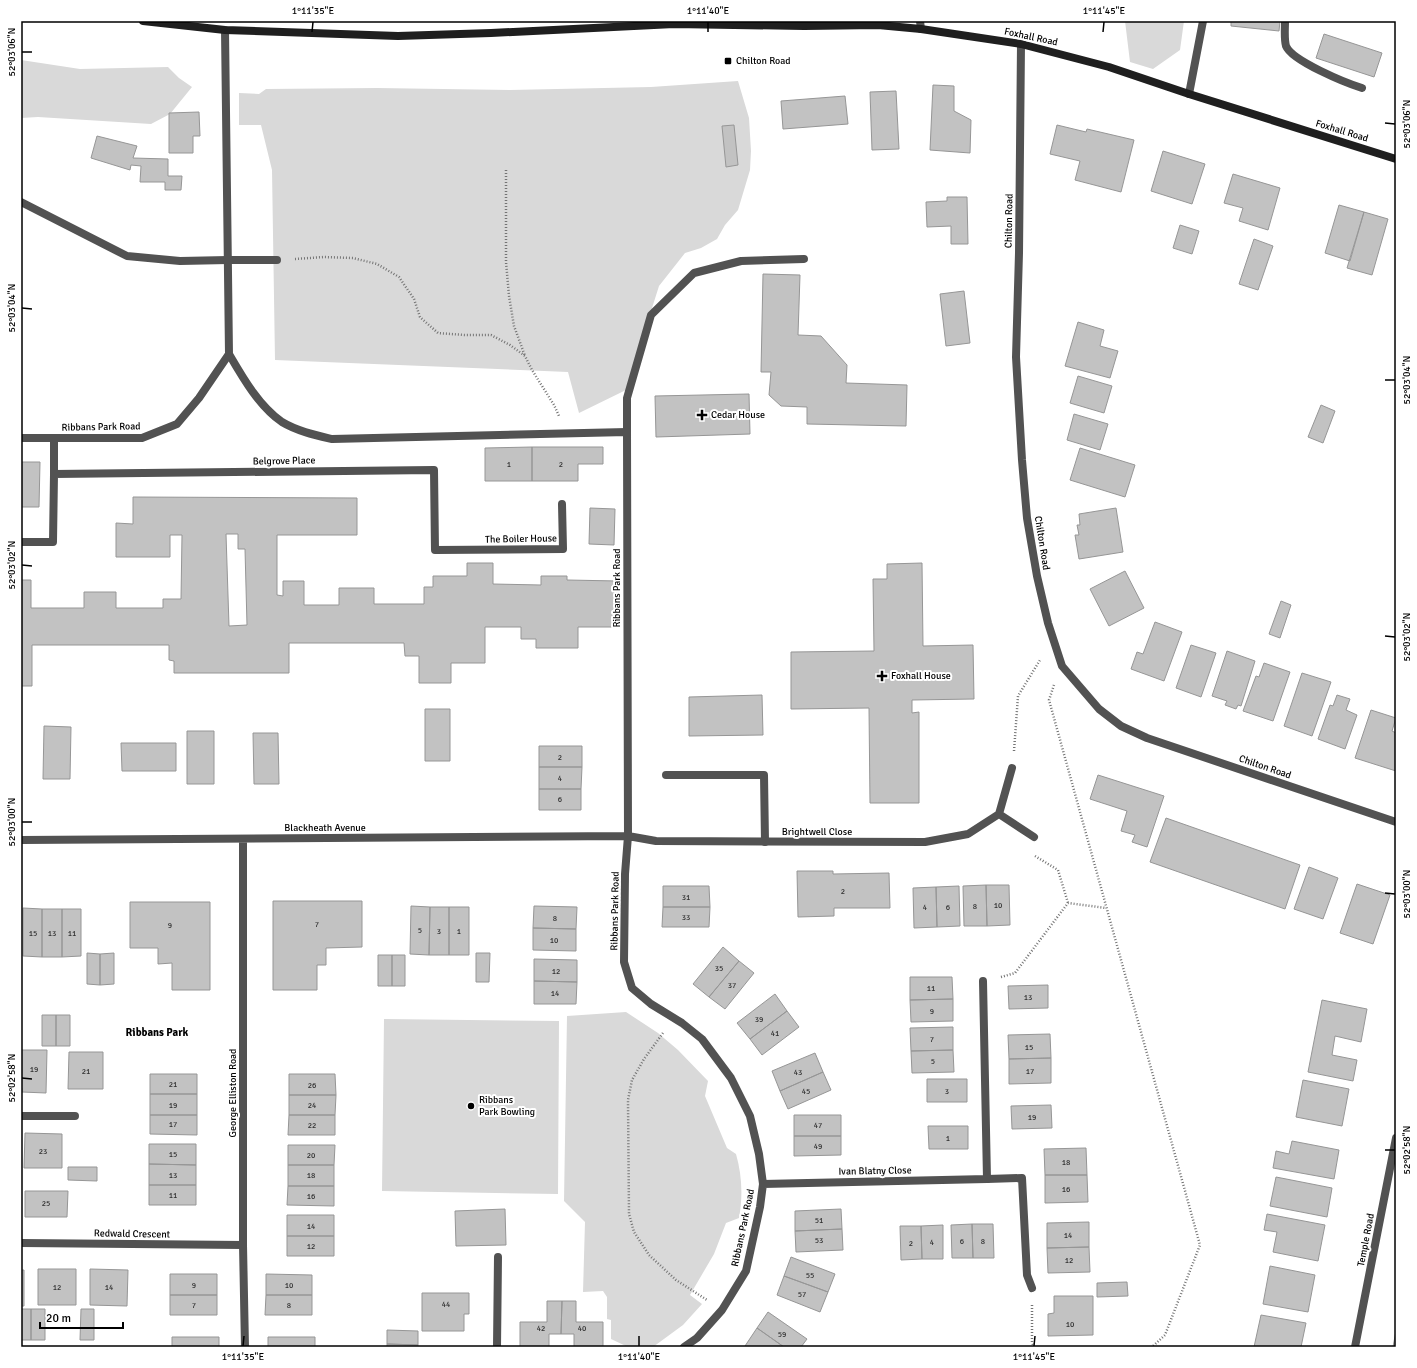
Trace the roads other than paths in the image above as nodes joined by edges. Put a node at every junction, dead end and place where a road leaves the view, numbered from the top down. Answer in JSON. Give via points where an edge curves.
{"nodes":[{"id":1,"x":143,"y":21,"type":"edge"},
{"id":2,"x":1204,"y":21,"type":"edge"},
{"id":3,"x":1285,"y":21,"type":"edge"},
{"id":4,"x":584,"y":25,"type":"edge"},
{"id":5,"x":921,"y":25,"type":"edge"},
{"id":6,"x":225,"y":30,"type":"junction"},
{"id":7,"x":1021,"y":44,"type":"junction"},
{"id":8,"x":1362,"y":88,"type":"dead end"},
{"id":9,"x":1190,"y":94,"type":"junction"},
{"id":10,"x":1396,"y":159,"type":"edge"},
{"id":11,"x":21,"y":202,"type":"edge"},
{"id":12,"x":804,"y":259,"type":"dead end"},
{"id":13,"x":228,"y":260,"type":"junction"},
{"id":14,"x":277,"y":260,"type":"road end"},
{"id":15,"x":229,"y":354,"type":"junction"},
{"id":16,"x":627,"y":432,"type":"junction"},
{"id":17,"x":21,"y":438,"type":"edge"},
{"id":18,"x":54,"y":438,"type":"junction"},
{"id":19,"x":54,"y":474,"type":"junction"},
{"id":20,"x":562,"y":504,"type":"dead end"},
{"id":21,"x":21,"y":542,"type":"edge"},
{"id":22,"x":435,"y":550,"type":"joint"},
{"id":23,"x":1012,"y":768,"type":"road end"},
{"id":24,"x":666,"y":775,"type":"dead end"},
{"id":25,"x":999,"y":814,"type":"junction"},
{"id":26,"x":1396,"y":822,"type":"edge"},
{"id":27,"x":628,"y":836,"type":"junction"},
{"id":28,"x":1034,"y":837,"type":"road end"},
{"id":29,"x":243,"y":839,"type":"junction"},
{"id":30,"x":21,"y":840,"type":"edge"},
{"id":31,"x":765,"y":842,"type":"junction"},
{"id":32,"x":983,"y":981,"type":"road end"},
{"id":33,"x":21,"y":1116,"type":"edge"},
{"id":34,"x":75,"y":1116,"type":"dead end"},
{"id":35,"x":1396,"y":1138,"type":"edge"},
{"id":36,"x":987,"y":1179,"type":"junction"},
{"id":37,"x":762,"y":1184,"type":"junction"},
{"id":38,"x":21,"y":1243,"type":"edge"},
{"id":39,"x":243,"y":1245,"type":"junction"},
{"id":40,"x":498,"y":1257,"type":"dead end"},
{"id":41,"x":1032,"y":1288,"type":"road end"},
{"id":42,"x":245,"y":1347,"type":"edge"},
{"id":43,"x":496,"y":1347,"type":"edge"},
{"id":44,"x":684,"y":1347,"type":"edge"},
{"id":45,"x":1355,"y":1347,"type":"edge"}],
"edges":[{"from":1,"to":6,"type":"street","name":"Foxhall Road"},
{"from":2,"to":9,"type":"street"},
{"from":3,"to":8,"type":"street","via":[[1286,46],[1294,56],[1338,80]]},
{"from":4,"to":5,"type":"street","name":"Foxhall Road"},
{"from":4,"to":6,"type":"street","name":"Foxhall Road","via":[[498,33],[398,36]]},
{"from":5,"to":7,"type":"street","name":"Foxhall Road"},
{"from":6,"to":13,"type":"street"},
{"from":7,"to":9,"type":"street","name":"Foxhall Road","via":[[1109,67]]},
{"from":7,"to":26,"type":"street","name":"Chilton Road","via":[[1017,365],[1022,460],[1027,518],[1037,576],[1062,666],[1099,709],[1120,726],[1147,738]]},
{"from":9,"to":10,"type":"street","name":"Foxhall Road"},
{"from":11,"to":13,"type":"street","via":[[128,256],[180,261]]},
{"from":12,"to":16,"type":"street","name":"Ribbans Park Road","via":[[741,261],[694,273],[651,315],[627,398]]},
{"from":13,"to":14,"type":"street"},
{"from":13,"to":15,"type":"street"},
{"from":15,"to":16,"type":"street","via":[[261,403],[282,422],[309,434],[332,439]]},
{"from":15,"to":18,"type":"street","name":"Ribbans Park Road","via":[[199,398],[177,424],[142,438]]},
{"from":16,"to":27,"type":"street","name":"Ribbans Park Road"},
{"from":17,"to":18,"type":"street","name":"Ribbans Park Road"},
{"from":18,"to":19,"type":"street"},
{"from":19,"to":21,"type":"street","via":[[53,542]]},
{"from":19,"to":22,"type":"street","name":"Belgrove Place","via":[[434,470]]},
{"from":20,"to":22,"type":"street","name":"The Boiler House","via":[[563,549]]},
{"from":23,"to":25,"type":"street"},
{"from":24,"to":31,"type":"street","via":[[764,775]]},
{"from":25,"to":28,"type":"street"},
{"from":25,"to":31,"type":"street","name":"Brightwell Close","via":[[968,834],[925,842]]},
{"from":27,"to":29,"type":"street","name":"Blackheath Avenue"},
{"from":27,"to":31,"type":"street","name":"Brightwell Close","via":[[656,841]]},
{"from":27,"to":37,"type":"street","name":"Ribbans Park Road","via":[[624,962],[632,988],[702,1039],[731,1078],[750,1116],[759,1154]]},
{"from":29,"to":30,"type":"street","name":"Blackheath Avenue"},
{"from":29,"to":39,"type":"street","name":"George Elliston Road"},
{"from":32,"to":36,"type":"street"},
{"from":33,"to":34,"type":"street"},
{"from":35,"to":45,"type":"street","name":"Temple Road"},
{"from":36,"to":37,"type":"street","name":"Ivan Blatny Close"},
{"from":36,"to":41,"type":"street","name":"Ivan Blatny Close","via":[[1022,1178],[1027,1275]]},
{"from":37,"to":44,"type":"street","name":"Ribbans Park Road","via":[[760,1207],[746,1271],[722,1310],[697,1338]]},
{"from":38,"to":39,"type":"street","name":"Redwald Crescent"},
{"from":39,"to":42,"type":"street","name":"George Elliston Road"},
{"from":40,"to":43,"type":"street"}]}
